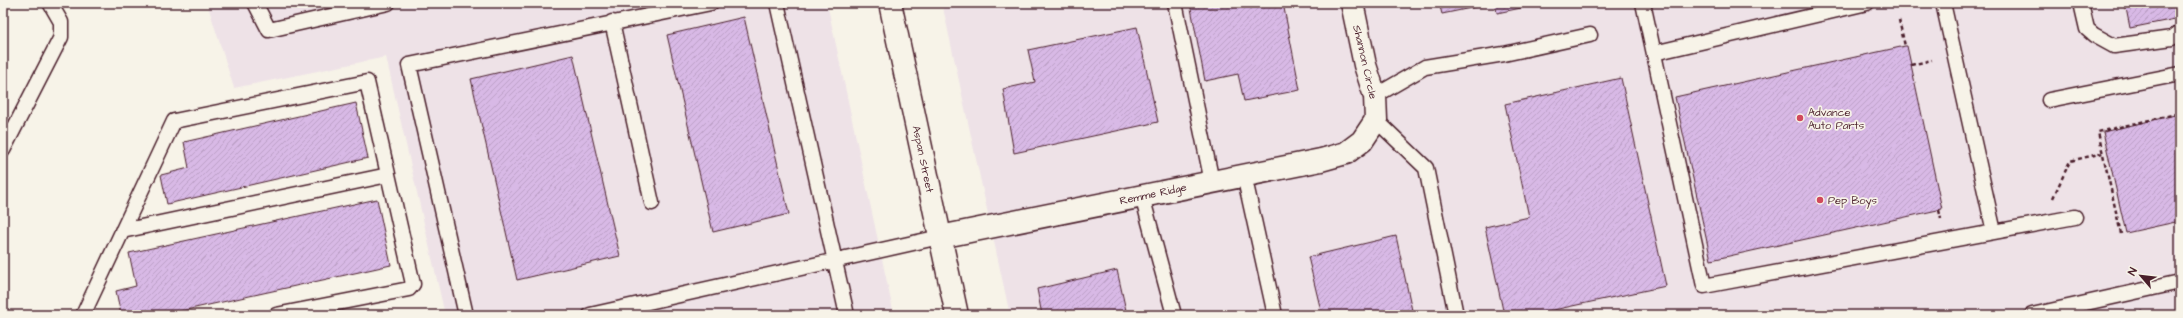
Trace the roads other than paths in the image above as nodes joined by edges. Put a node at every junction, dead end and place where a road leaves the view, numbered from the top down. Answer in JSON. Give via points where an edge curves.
{"nodes":[{"id":1,"x":50,"y":3,"type":"edge"},
{"id":2,"x":255,"y":3,"type":"edge"},
{"id":3,"x":388,"y":3,"type":"edge"},
{"id":4,"x":711,"y":3,"type":"edge"},
{"id":5,"x":777,"y":3,"type":"edge"},
{"id":6,"x":890,"y":3,"type":"edge"},
{"id":7,"x":1175,"y":3,"type":"edge"},
{"id":8,"x":1352,"y":3,"type":"edge"},
{"id":9,"x":1643,"y":3,"type":"edge"},
{"id":10,"x":1867,"y":3,"type":"edge"},
{"id":11,"x":1943,"y":3,"type":"edge"},
{"id":12,"x":2081,"y":3,"type":"edge"},
{"id":13,"x":1819,"y":8,"type":"edge"},
{"id":14,"x":612,"y":22,"type":"junction"},
{"id":15,"x":2180,"y":32,"type":"edge"},
{"id":16,"x":1590,"y":35,"type":"dead end"},
{"id":17,"x":1654,"y":53,"type":"junction"},
{"id":18,"x":2180,"y":74,"type":"edge"},
{"id":19,"x":1375,"y":96,"type":"junction"},
{"id":20,"x":2049,"y":100,"type":"dead end"},
{"id":21,"x":1376,"y":120,"type":"junction"},
{"id":22,"x":3,"y":150,"type":"edge"},
{"id":23,"x":388,"y":175,"type":"junction"},
{"id":24,"x":1244,"y":175,"type":"junction"},
{"id":25,"x":1212,"y":182,"type":"junction"},
{"id":26,"x":1142,"y":196,"type":"junction"},
{"id":27,"x":652,"y":203,"type":"dead end"},
{"id":28,"x":2075,"y":217,"type":"dead end"},
{"id":29,"x":122,"y":231,"type":"junction"},
{"id":30,"x":1994,"y":232,"type":"junction"},
{"id":31,"x":940,"y":237,"type":"junction"},
{"id":32,"x":835,"y":261,"type":"junction"},
{"id":33,"x":2180,"y":282,"type":"edge"},
{"id":34,"x":83,"y":315,"type":"edge"},
{"id":35,"x":276,"y":315,"type":"edge"},
{"id":36,"x":466,"y":315,"type":"edge"},
{"id":37,"x":590,"y":315,"type":"edge"},
{"id":38,"x":847,"y":315,"type":"edge"},
{"id":39,"x":957,"y":315,"type":"edge"},
{"id":40,"x":1174,"y":315,"type":"edge"},
{"id":41,"x":1275,"y":315,"type":"edge"},
{"id":42,"x":1456,"y":315,"type":"edge"},
{"id":43,"x":2032,"y":315,"type":"edge"}],
"edges":[{"from":1,"to":22,"type":"lane","via":[[61,22],[61,37]]},
{"from":2,"to":3,"type":"lane","via":[[269,30]]},
{"from":4,"to":14,"type":"lane"},
{"from":5,"to":32,"type":"lane"},
{"from":6,"to":31,"type":"street","name":"Aspan Street"},
{"from":7,"to":25,"type":"lane"},
{"from":8,"to":19,"type":"street","name":"Shannon Circle","via":[[1365,65]]},
{"from":9,"to":17,"type":"lane"},
{"from":10,"to":13,"type":"lane"},
{"from":11,"to":30,"type":"lane"},
{"from":12,"to":15,"type":"lane","via":[[2087,29],[2114,46],[2172,38]]},
{"from":13,"to":17,"type":"lane"},
{"from":14,"to":27,"type":"lane"},
{"from":14,"to":36,"type":"lane","via":[[409,65]]},
{"from":16,"to":19,"type":"lane","via":[[1504,54],[1425,67]]},
{"from":17,"to":30,"type":"lane","via":[[1704,286]]},
{"from":18,"to":20,"type":"lane"},
{"from":19,"to":21,"type":"street","name":"Shannon Circle"},
{"from":21,"to":24,"type":"street","name":"Remme Ridge","via":[[1362,141],[1346,153]]},
{"from":21,"to":42,"type":"lane","via":[[1426,168]]},
{"from":23,"to":29,"type":"lane"},
{"from":23,"to":29,"type":"lane","via":[[367,82],[174,121]]},
{"from":23,"to":35,"type":"lane","via":[[413,284],[411,287]]},
{"from":24,"to":25,"type":"street","name":"Remme Ridge"},
{"from":24,"to":41,"type":"lane"},
{"from":25,"to":26,"type":"street","name":"Remme Ridge"},
{"from":26,"to":31,"type":"street","name":"Remme Ridge"},
{"from":26,"to":40,"type":"lane"},
{"from":28,"to":30,"type":"lane"},
{"from":29,"to":34,"type":"lane"},
{"from":31,"to":32,"type":"lane"},
{"from":31,"to":39,"type":"street","name":"Aspan Street"},
{"from":32,"to":37,"type":"lane"},
{"from":32,"to":38,"type":"lane"},
{"from":33,"to":43,"type":"lane"}]}
